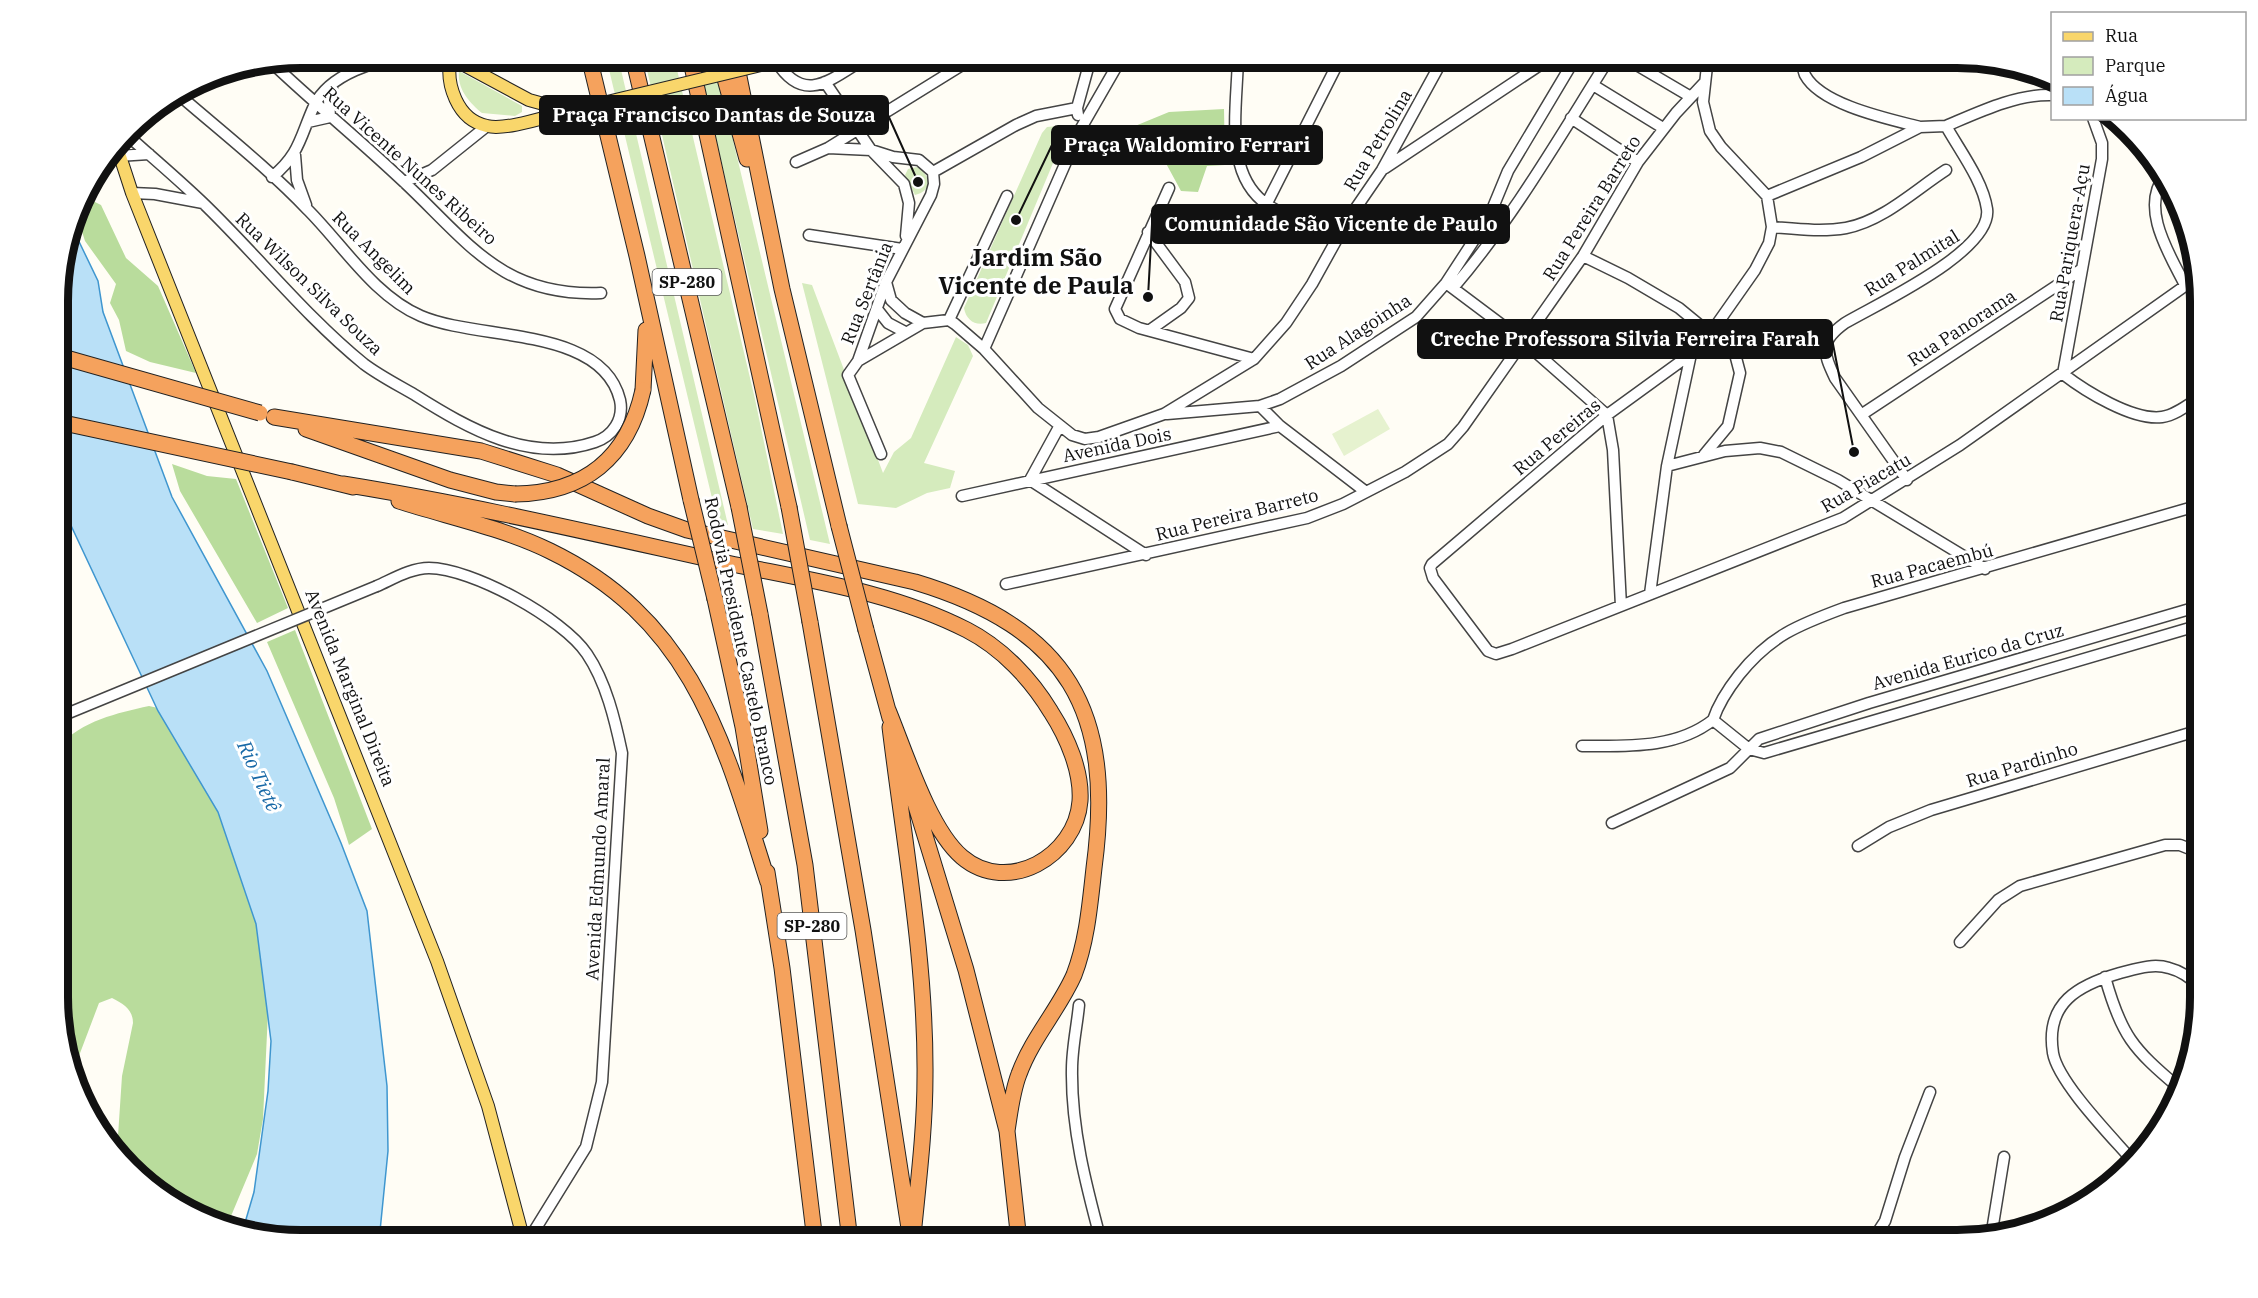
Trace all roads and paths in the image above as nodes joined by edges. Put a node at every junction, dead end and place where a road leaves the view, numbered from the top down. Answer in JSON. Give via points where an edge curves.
{"nodes":[{"id":1,"x":278,"y":68,"type":"edge"},
{"id":2,"x":365,"y":68,"type":"edge"},
{"id":3,"x":449,"y":68,"type":"edge"},
{"id":4,"x":471,"y":68,"type":"edge"},
{"id":5,"x":592,"y":68,"type":"edge"},
{"id":6,"x":636,"y":68,"type":"edge"},
{"id":7,"x":692,"y":68,"type":"edge"},
{"id":8,"x":722,"y":68,"type":"edge"},
{"id":9,"x":737,"y":68,"type":"edge"},
{"id":10,"x":748,"y":68,"type":"edge"},
{"id":11,"x":780,"y":68,"type":"edge"},
{"id":12,"x":849,"y":68,"type":"edge"},
{"id":13,"x":957,"y":68,"type":"edge"},
{"id":14,"x":1088,"y":68,"type":"edge"},
{"id":15,"x":1116,"y":68,"type":"edge"},
{"id":16,"x":1238,"y":68,"type":"edge"},
{"id":17,"x":1335,"y":68,"type":"edge"},
{"id":18,"x":1438,"y":68,"type":"edge"},
{"id":19,"x":1535,"y":68,"type":"edge"},
{"id":20,"x":1569,"y":68,"type":"edge"},
{"id":21,"x":1603,"y":68,"type":"edge"},
{"id":22,"x":1642,"y":68,"type":"edge"},
{"id":23,"x":1707,"y":68,"type":"edge"},
{"id":24,"x":1803,"y":68,"type":"edge"},
{"id":25,"x":825,"y":82,"type":"junction"},
{"id":26,"x":1705,"y":82,"type":"junction"},
{"id":27,"x":333,"y":84,"type":"junction"},
{"id":28,"x":1593,"y":85,"type":"junction"},
{"id":29,"x":2051,"y":95,"type":"edge"},
{"id":30,"x":1691,"y":97,"type":"junction"},
{"id":31,"x":184,"y":99,"type":"edge"},
{"id":32,"x":529,"y":100,"type":"junction"},
{"id":33,"x":315,"y":104,"type":"junction"},
{"id":34,"x":1077,"y":108,"type":"junction"},
{"id":35,"x":572,"y":110,"type":"junction"},
{"id":36,"x":330,"y":117,"type":"junction"},
{"id":37,"x":1571,"y":118,"type":"junction"},
{"id":38,"x":2094,"y":120,"type":"edge"},
{"id":39,"x":308,"y":122,"type":"junction"},
{"id":40,"x":528,"y":122,"type":"junction"},
{"id":41,"x":487,"y":126,"type":"junction"},
{"id":42,"x":1946,"y":126,"type":"junction"},
{"id":43,"x":1920,"y":127,"type":"junction"},
{"id":44,"x":1663,"y":128,"type":"junction"},
{"id":45,"x":856,"y":130,"type":"junction"},
{"id":46,"x":1080,"y":130,"type":"junction"},
{"id":47,"x":132,"y":140,"type":"edge"},
{"id":48,"x":828,"y":148,"type":"junction"},
{"id":49,"x":870,"y":150,"type":"junction"},
{"id":50,"x":121,"y":152,"type":"edge"},
{"id":51,"x":149,"y":154,"type":"junction"},
{"id":52,"x":295,"y":155,"type":"junction"},
{"id":53,"x":118,"y":157,"type":"edge"},
{"id":54,"x":796,"y":162,"type":"dead end"},
{"id":55,"x":1638,"y":162,"type":"junction"},
{"id":56,"x":1382,"y":170,"type":"junction"},
{"id":57,"x":1946,"y":170,"type":"dead end"},
{"id":58,"x":933,"y":172,"type":"junction"},
{"id":59,"x":272,"y":177,"type":"junction"},
{"id":60,"x":404,"y":182,"type":"junction"},
{"id":61,"x":2160,"y":185,"type":"edge"},
{"id":62,"x":1169,"y":188,"type":"dead end"},
{"id":63,"x":132,"y":193,"type":"junction"},
{"id":64,"x":1007,"y":196,"type":"dead end"},
{"id":65,"x":1767,"y":196,"type":"junction"},
{"id":66,"x":203,"y":203,"type":"junction"},
{"id":67,"x":1266,"y":205,"type":"junction"},
{"id":68,"x":307,"y":208,"type":"junction"},
{"id":69,"x":1489,"y":217,"type":"junction"},
{"id":70,"x":1347,"y":221,"type":"junction"},
{"id":71,"x":1503,"y":226,"type":"junction"},
{"id":72,"x":1772,"y":227,"type":"junction"},
{"id":73,"x":1148,"y":232,"type":"junction"},
{"id":74,"x":809,"y":235,"type":"dead end"},
{"id":75,"x":904,"y":244,"type":"junction"},
{"id":76,"x":637,"y":256,"type":"junction"},
{"id":77,"x":1583,"y":256,"type":"junction"},
{"id":78,"x":2082,"y":269,"type":"junction"},
{"id":79,"x":886,"y":282,"type":"junction"},
{"id":80,"x":2190,"y":282,"type":"edge"},
{"id":81,"x":2186,"y":285,"type":"junction"},
{"id":82,"x":1450,"y":286,"type":"junction"},
{"id":83,"x":782,"y":289,"type":"junction"},
{"id":84,"x":602,"y":293,"type":"dead end"},
{"id":85,"x":877,"y":309,"type":"junction"},
{"id":86,"x":949,"y":320,"type":"junction"},
{"id":87,"x":922,"y":323,"type":"junction"},
{"id":88,"x":1150,"y":330,"type":"junction"},
{"id":89,"x":905,"y":332,"type":"junction"},
{"id":90,"x":1710,"y":334,"type":"junction"},
{"id":91,"x":1522,"y":340,"type":"junction"},
{"id":92,"x":984,"y":349,"type":"junction"},
{"id":93,"x":1691,"y":354,"type":"junction"},
{"id":94,"x":68,"y":359,"type":"edge"},
{"id":95,"x":1254,"y":359,"type":"junction"},
{"id":96,"x":858,"y":361,"type":"junction"},
{"id":97,"x":2063,"y":374,"type":"junction"},
{"id":98,"x":2190,"y":402,"type":"edge"},
{"id":99,"x":1260,"y":406,"type":"junction"},
{"id":100,"x":1164,"y":414,"type":"junction"},
{"id":101,"x":267,"y":415,"type":"junction"},
{"id":102,"x":1607,"y":415,"type":"junction"},
{"id":103,"x":1861,"y":415,"type":"junction"},
{"id":104,"x":68,"y":424,"type":"edge"},
{"id":105,"x":1280,"y":426,"type":"junction"},
{"id":106,"x":1059,"y":427,"type":"junction"},
{"id":107,"x":597,"y":441,"type":"joint"},
{"id":108,"x":881,"y":454,"type":"dead end"},
{"id":109,"x":1704,"y":455,"type":"junction"},
{"id":110,"x":1667,"y":466,"type":"junction"},
{"id":111,"x":1030,"y":480,"type":"junction"},
{"id":112,"x":1907,"y":480,"type":"junction"},
{"id":113,"x":336,"y":482,"type":"junction"},
{"id":114,"x":1366,"y":492,"type":"junction"},
{"id":115,"x":962,"y":496,"type":"dead end"},
{"id":116,"x":1871,"y":502,"type":"junction"},
{"id":117,"x":2190,"y":508,"type":"edge"},
{"id":118,"x":1146,"y":555,"type":"junction"},
{"id":119,"x":1985,"y":569,"type":"junction"},
{"id":120,"x":1006,"y":584,"type":"dead end"},
{"id":121,"x":1650,"y":594,"type":"junction"},
{"id":122,"x":1621,"y":606,"type":"junction"},
{"id":123,"x":2190,"y":609,"type":"edge"},
{"id":124,"x":2190,"y":628,"type":"edge"},
{"id":125,"x":1512,"y":649,"type":"joint"},
{"id":126,"x":2034,"y":655,"type":"junction"},
{"id":127,"x":2040,"y":673,"type":"junction"},
{"id":128,"x":888,"y":710,"type":"junction"},
{"id":129,"x":68,"y":713,"type":"edge"},
{"id":130,"x":1713,"y":720,"type":"junction"},
{"id":131,"x":2190,"y":733,"type":"edge"},
{"id":132,"x":1582,"y":746,"type":"dead end"},
{"id":133,"x":1749,"y":749,"type":"junction"},
{"id":134,"x":1612,"y":823,"type":"dead end"},
{"id":135,"x":1858,"y":846,"type":"dead end"},
{"id":136,"x":2190,"y":850,"type":"edge"},
{"id":137,"x":768,"y":882,"type":"junction"},
{"id":138,"x":1960,"y":942,"type":"dead end"},
{"id":139,"x":2105,"y":977,"type":"junction"},
{"id":140,"x":2190,"y":980,"type":"edge"},
{"id":141,"x":1079,"y":1005,"type":"dead end"},
{"id":142,"x":2174,"y":1083,"type":"edge"},
{"id":143,"x":1930,"y":1092,"type":"dead end"},
{"id":144,"x":1006,"y":1131,"type":"junction"},
{"id":145,"x":2128,"y":1156,"type":"edge"},
{"id":146,"x":2004,"y":1157,"type":"dead end"},
{"id":147,"x":1012,"y":1178,"type":"junction"},
{"id":148,"x":1992,"y":1228,"type":"edge"},
{"id":149,"x":523,"y":1230,"type":"edge"},
{"id":150,"x":534,"y":1230,"type":"edge"},
{"id":151,"x":814,"y":1230,"type":"edge"},
{"id":152,"x":849,"y":1230,"type":"edge"},
{"id":153,"x":910,"y":1230,"type":"edge"},
{"id":154,"x":913,"y":1230,"type":"edge"},
{"id":155,"x":1010,"y":1230,"type":"edge"},
{"id":156,"x":1018,"y":1230,"type":"edge"},
{"id":157,"x":1098,"y":1230,"type":"edge"},
{"id":158,"x":1879,"y":1230,"type":"edge"}],
"edges":[{"from":1,"to":33,"type":"street","name":"Rua Vicente Nunes Ribeiro"},
{"from":2,"to":27,"type":"street"},
{"from":3,"to":41,"type":"main road","via":[[454,98]]},
{"from":4,"to":32,"type":"main road"},
{"from":5,"to":76,"type":"highway","name":"Rodovia Presidente Castelo Branco"},
{"from":6,"to":152,"type":"highway","name":"Rodovia Presidente Castelo Branco","number":"SP-280","bridge":true,"via":[[739,507],[760,614],[805,865]]},
{"from":7,"to":153,"type":"highway","number":"SP-280","bridge":true,"via":[[789,507],[863,930]]},
{"from":8,"to":83,"type":"highway"},
{"from":9,"to":83,"type":"highway"},
{"from":10,"to":35,"type":"main road","bridge":true},
{"from":11,"to":25,"type":"street","via":[[796,85],[809,87]]},
{"from":12,"to":25,"type":"street"},
{"from":13,"to":45,"type":"street"},
{"from":14,"to":34,"type":"street"},
{"from":15,"to":46,"type":"street"},
{"from":16,"to":67,"type":"street","via":[[1239,162],[1251,192]]},
{"from":17,"to":67,"type":"street"},
{"from":18,"to":56,"type":"street","name":"Rua Petrolina"},
{"from":19,"to":56,"type":"street"},
{"from":20,"to":69,"type":"street","name":"Rua Alagoinha","via":[[1508,171]]},
{"from":21,"to":28,"type":"street"},
{"from":22,"to":30,"type":"street"},
{"from":23,"to":26,"type":"street"},
{"from":24,"to":43,"type":"street","via":[[1821,91],[1846,105]]},
{"from":25,"to":45,"type":"street"},
{"from":26,"to":30,"type":"street","name":"Rua Pereira Barreto"},
{"from":26,"to":65,"type":"street","via":[[1705,115],[1710,131]]},
{"from":27,"to":33,"type":"street"},
{"from":27,"to":36,"type":"street"},
{"from":28,"to":37,"type":"street"},
{"from":28,"to":44,"type":"street"},
{"from":29,"to":42,"type":"street","via":[[2023,98]]},
{"from":30,"to":44,"type":"street","name":"Rua Pereira Barreto"},
{"from":31,"to":59,"type":"street","name":"Rua Angelim"},
{"from":32,"to":35,"type":"main road"},
{"from":32,"to":40,"type":"main road"},
{"from":33,"to":36,"type":"street","name":"Rua Vicente Nunes Ribeiro"},
{"from":33,"to":39,"type":"street"},
{"from":34,"to":46,"type":"street"},
{"from":34,"to":58,"type":"street","via":[[1036,116]]},
{"from":35,"to":40,"type":"main road"},
{"from":36,"to":39,"type":"street"},
{"from":36,"to":60,"type":"street","name":"Rua Vicente Nunes Ribeiro"},
{"from":37,"to":55,"type":"street"},
{"from":37,"to":71,"type":"street"},
{"from":38,"to":78,"type":"street","name":"Rua Pariquera-Açu","via":[[2102,143],[2102,159]]},
{"from":39,"to":52,"type":"street"},
{"from":40,"to":41,"type":"main road"},
{"from":41,"to":60,"type":"street","via":[[432,170]]},
{"from":42,"to":43,"type":"street"},
{"from":42,"to":103,"type":"street","name":"Rua Palmital","via":[[1979,187],[1987,209],[1986,221],[1982,233],[1966,250],[1831,333],[1825,347],[1828,364]]},
{"from":43,"to":65,"type":"street","via":[[1861,157]]},
{"from":44,"to":55,"type":"street","name":"Rua Pereira Barreto"},
{"from":45,"to":48,"type":"street"},
{"from":45,"to":49,"type":"street"},
{"from":46,"to":92,"type":"street"},
{"from":47,"to":51,"type":"street","name":"Rua Wilson Silva Souza"},
{"from":48,"to":49,"type":"street"},
{"from":48,"to":54,"type":"street"},
{"from":49,"to":58,"type":"street","via":[[919,160]]},
{"from":49,"to":75,"type":"street","via":[[904,184],[909,203]]},
{"from":50,"to":51,"type":"street"},
{"from":51,"to":66,"type":"street","name":"Rua Wilson Silva Souza"},
{"from":52,"to":59,"type":"street"},
{"from":52,"to":68,"type":"street","via":[[297,180]]},
{"from":53,"to":63,"type":"main road","name":"Avenida Marginal Direita"},
{"from":55,"to":77,"type":"street","name":"Rua Pereira Barreto"},
{"from":56,"to":70,"type":"street","name":"Rua Petrolina"},
{"from":57,"to":72,"type":"street","via":[[1884,212],[1847,228]]},
{"from":58,"to":75,"type":"street","name":"Rua Sertânia","via":[[931,195]]},
{"from":59,"to":68,"type":"street","name":"Rua Angelim"},
{"from":60,"to":84,"type":"street","name":"Rua Vicente Nunes Ribeiro","via":[[456,236],[509,274],[547,289],[573,294]]},
{"from":61,"to":81,"type":"street","via":[[2158,229]]},
{"from":62,"to":73,"type":"street"},
{"from":63,"to":66,"type":"street"},
{"from":63,"to":149,"type":"main road","name":"Avenida Marginal Direita","via":[[437,961],[488,1106]]},
{"from":64,"to":86,"type":"street"},
{"from":65,"to":72,"type":"street"},
{"from":66,"to":107,"type":"street","name":"Rua Wilson Silva Souza","via":[[316,319],[379,374],[465,425],[511,444],[553,449]]},
{"from":67,"to":70,"type":"street","via":[[1314,223]]},
{"from":68,"to":107,"type":"street","name":"Rua Angelim","via":[[367,274],[409,310],[446,324],[555,345],[596,362],[616,386],[622,408],[619,423]]},
{"from":69,"to":71,"type":"street"},
{"from":69,"to":82,"type":"street","name":"Rua Alagoinha"},
{"from":70,"to":95,"type":"street","name":"Rua Petrolina","via":[[1286,323]]},
{"from":71,"to":82,"type":"street"},
{"from":72,"to":90,"type":"street","name":"Rua Pereiras","via":[[1755,270]]},
{"from":73,"to":88,"type":"street","via":[[1115,309],[1120,319]]},
{"from":73,"to":88,"type":"street","via":[[1185,282],[1189,298]]},
{"from":74,"to":75,"type":"street"},
{"from":75,"to":79,"type":"street","name":"Rua Sertânia"},
{"from":76,"to":101,"type":"highway","bridge":true,"via":[[646,330],[643,390],[635,419],[625,440],[602,465],[571,485],[535,494],[496,492],[450,480]]},
{"from":76,"to":137,"type":"highway","name":"Rodovia Presidente Castelo Branco","bridge":true,"via":[[743,727]]},
{"from":77,"to":90,"type":"street","via":[[1679,308]]},
{"from":77,"to":91,"type":"street","name":"Rua Pereira Barreto"},
{"from":78,"to":97,"type":"street","name":"Rua Pariquera-Açu"},
{"from":78,"to":103,"type":"street","name":"Rua Panorama"},
{"from":79,"to":85,"type":"street","name":"Rua Sertânia"},
{"from":79,"to":87,"type":"street","via":[[897,307]]},
{"from":80,"to":81,"type":"street","name":"Rua Piacatu"},
{"from":81,"to":97,"type":"street","name":"Rua Piacatu"},
{"from":82,"to":91,"type":"street"},
{"from":82,"to":99,"type":"street","name":"Rua Alagoinha","via":[[1416,317],[1310,384]]},
{"from":83,"to":128,"type":"highway","bridge":true},
{"from":85,"to":89,"type":"street","via":[[888,323]]},
{"from":85,"to":96,"type":"street","name":"Rua Sertânia"},
{"from":86,"to":87,"type":"street"},
{"from":86,"to":92,"type":"street"},
{"from":87,"to":89,"type":"street"},
{"from":88,"to":95,"type":"street"},
{"from":89,"to":96,"type":"street"},
{"from":90,"to":93,"type":"street","name":"Rua Pereiras"},
{"from":90,"to":109,"type":"street","via":[[1734,354],[1740,373],[1728,426]]},
{"from":91,"to":102,"type":"street"},
{"from":91,"to":114,"type":"street","name":"Rua Pereira Barreto","via":[[1480,405],[1448,444],[1427,460]]},
{"from":92,"to":106,"type":"street"},
{"from":93,"to":102,"type":"street","name":"Rua Pereiras"},
{"from":93,"to":110,"type":"street"},
{"from":94,"to":101,"type":"highway","bridge":true},
{"from":95,"to":100,"type":"street","name":"Rua Petrolina"},
{"from":96,"to":108,"type":"street","name":"Rua Sertânia","via":[[848,375]]},
{"from":97,"to":98,"type":"street","via":[[2106,401],[2145,416],[2163,417]]},
{"from":97,"to":112,"type":"street","name":"Rua Piacatu"},
{"from":99,"to":100,"type":"street","name":"Rua Alagoinha"},
{"from":99,"to":105,"type":"street"},
{"from":100,"to":106,"type":"street","via":[[1085,439]]},
{"from":101,"to":144,"type":"highway","via":[[440,442],[509,459],[687,530],[952,593],[1005,618],[1031,638],[1074,690],[1086,716],[1095,746],[1101,801],[1081,950],[1073,975],[1019,1073]]},
{"from":102,"to":122,"type":"street","via":[[1613,450]]},
{"from":102,"to":125,"type":"street","name":"Rua Pereiras","via":[[1430,568],[1433,578],[1488,651],[1496,654]]},
{"from":103,"to":112,"type":"street","name":"Rua Palmital"},
{"from":104,"to":113,"type":"highway","bridge":true},
{"from":105,"to":111,"type":"street","name":"Avenida Dois"},
{"from":105,"to":114,"type":"street"},
{"from":106,"to":111,"type":"street"},
{"from":109,"to":110,"type":"street"},
{"from":109,"to":116,"type":"street","via":[[1760,448],[1781,452],[1838,480]]},
{"from":110,"to":121,"type":"street"},
{"from":111,"to":115,"type":"street","name":"Avenida Dois"},
{"from":111,"to":118,"type":"street"},
{"from":112,"to":116,"type":"street","name":"Rua Piacatu"},
{"from":113,"to":128,"type":"highway","via":[[456,502],[822,583],[914,607],[971,632],[1028,680],[1065,737],[1079,782],[1080,800],[1072,834],[1061,848],[1032,868],[1015,872],[988,870],[964,859],[938,826]]},
{"from":113,"to":137,"type":"highway","via":[[513,536],[549,551],[605,584],[644,618],[678,658],[705,702],[735,776]]},
{"from":114,"to":118,"type":"street","name":"Rua Pereira Barreto","via":[[1307,518]]},
{"from":116,"to":119,"type":"street"},
{"from":116,"to":121,"type":"street","name":"Rua Piacatu","via":[[1818,529]]},
{"from":117,"to":119,"type":"street","name":"Rua Pacaembú"},
{"from":118,"to":120,"type":"street","name":"Rua Pereira Barreto"},
{"from":119,"to":130,"type":"street","name":"Rua Pacaembú","via":[[1844,608],[1793,627],[1752,658],[1718,706]]},
{"from":121,"to":122,"type":"street","name":"Rua Piacatu"},
{"from":122,"to":125,"type":"street","name":"Rua Piacatu"},
{"from":123,"to":126,"type":"street","name":"Avenida Eurico da Cruz"},
{"from":124,"to":127,"type":"street","name":"Avenida Eurico da Cruz"},
{"from":126,"to":127,"type":"street"},
{"from":126,"to":133,"type":"street","name":"Avenida Eurico da Cruz","via":[[1826,716],[1759,739]]},
{"from":127,"to":133,"type":"street","name":"Avenida Eurico da Cruz","via":[[1764,753]]},
{"from":128,"to":144,"type":"highway","via":[[966,970]]},
{"from":128,"to":154,"type":"highway","via":[[918,949],[924,1032],[924,1129]]},
{"from":129,"to":150,"type":"street","name":"Avenida Edmundo Amaral","bridge":true,"via":[[411,572],[443,569],[473,578],[541,613],[587,653],[616,725],[622,753],[602,1082],[586,1147]]},
{"from":130,"to":132,"type":"street","via":[[1700,730],[1658,743]]},
{"from":130,"to":133,"type":"street"},
{"from":131,"to":135,"type":"street","name":"Rua Pardinho","via":[[1931,810],[1889,827]]},
{"from":133,"to":134,"type":"street","name":"Avenida Eurico da Cruz","via":[[1730,768]]},
{"from":136,"to":138,"type":"street","via":[[2165,845],[2035,880],[1998,900]]},
{"from":137,"to":151,"type":"highway","name":"Rodovia Presidente Castelo Branco"},
{"from":139,"to":140,"type":"street","via":[[2158,966],[2180,972]]},
{"from":139,"to":142,"type":"street","via":[[2124,1033]]},
{"from":139,"to":145,"type":"street","via":[[2085,984],[2061,1007],[2054,1022],[2053,1055],[2064,1078]]},
{"from":141,"to":157,"type":"street","via":[[1072,1068],[1073,1100],[1083,1172]]},
{"from":143,"to":158,"type":"street"},
{"from":144,"to":147,"type":"highway"},
{"from":146,"to":148,"type":"street"},
{"from":147,"to":155,"type":"highway"},
{"from":147,"to":156,"type":"highway"}]}
